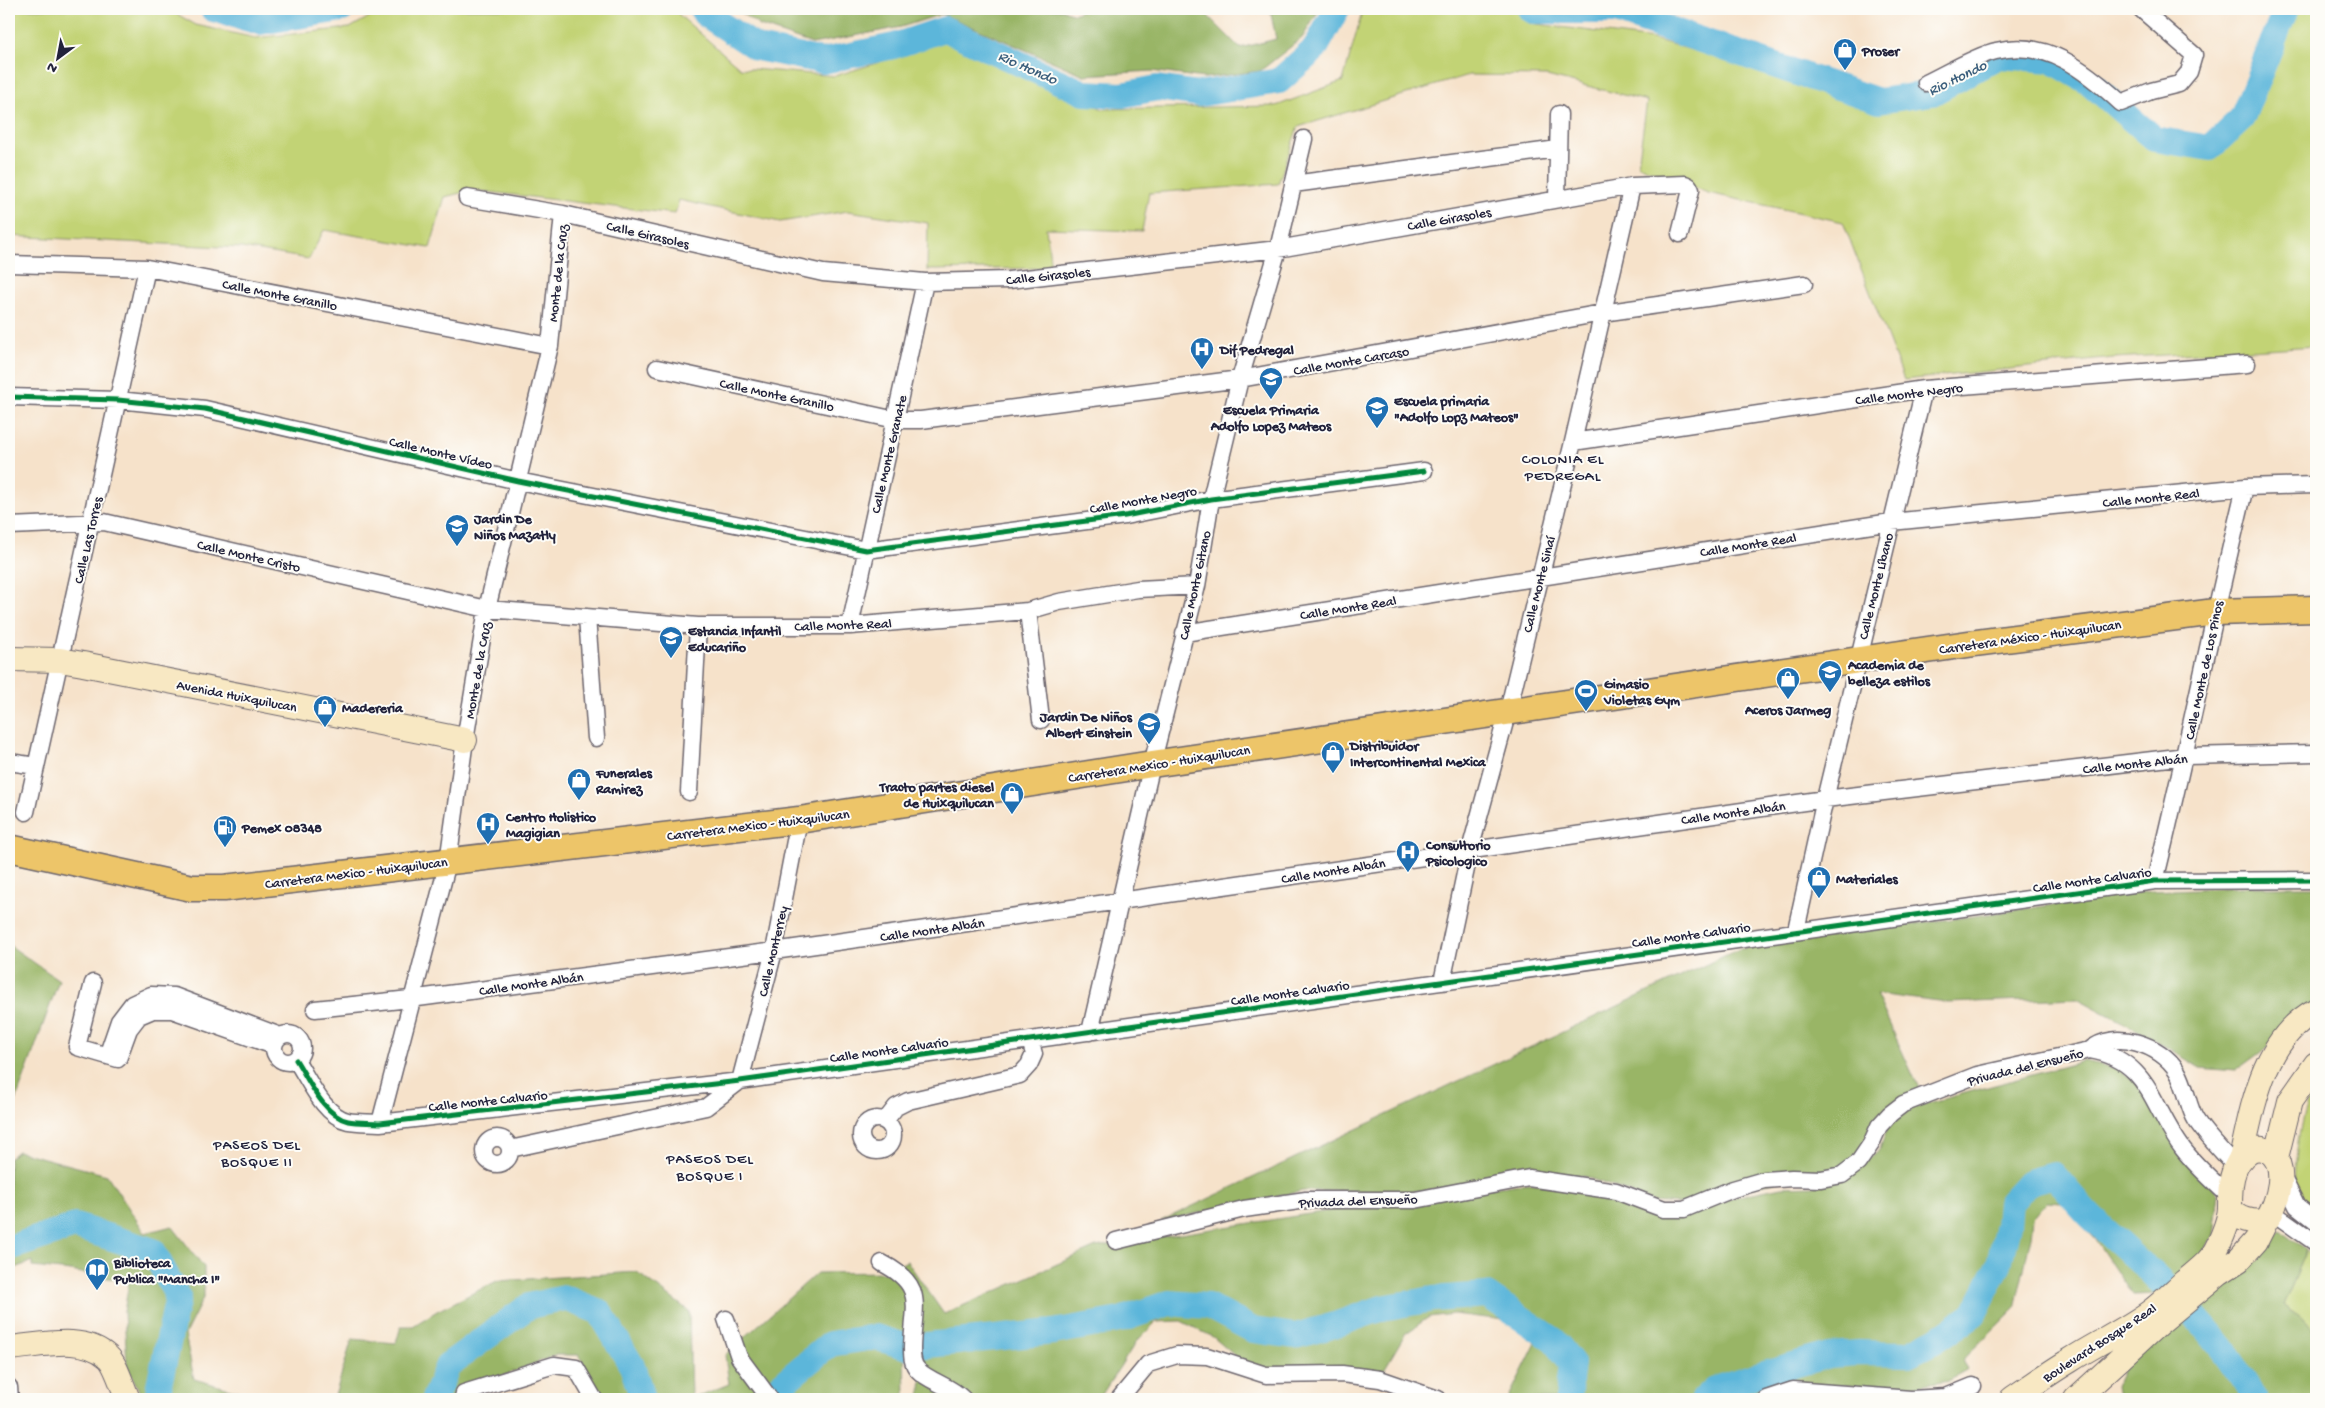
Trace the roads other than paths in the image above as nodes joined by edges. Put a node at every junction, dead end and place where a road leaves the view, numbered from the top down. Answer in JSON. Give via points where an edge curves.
{"nodes":[{"id":1,"x":2141,"y":9,"type":"edge"},
{"id":2,"x":1926,"y":83,"type":"dead end"},
{"id":3,"x":1559,"y":114,"type":"dead end"},
{"id":4,"x":1304,"y":139,"type":"dead end"},
{"id":5,"x":1558,"y":149,"type":"junction"},
{"id":6,"x":1293,"y":184,"type":"junction"},
{"id":7,"x":1632,"y":186,"type":"junction"},
{"id":8,"x":467,"y":198,"type":"dead end"},
{"id":9,"x":1557,"y":199,"type":"junction"},
{"id":10,"x":563,"y":214,"type":"junction"},
{"id":11,"x":1680,"y":234,"type":"dead end"},
{"id":12,"x":1278,"y":249,"type":"junction"},
{"id":13,"x":9,"y":264,"type":"edge"},
{"id":14,"x":147,"y":268,"type":"junction"},
{"id":15,"x":925,"y":282,"type":"junction"},
{"id":16,"x":1804,"y":284,"type":"dead end"},
{"id":17,"x":1602,"y":313,"type":"junction"},
{"id":18,"x":550,"y":346,"type":"junction"},
{"id":19,"x":2247,"y":364,"type":"dead end"},
{"id":20,"x":657,"y":368,"type":"dead end"},
{"id":21,"x":1240,"y":379,"type":"junction"},
{"id":22,"x":1924,"y":389,"type":"junction"},
{"id":23,"x":9,"y":398,"type":"edge"},
{"id":24,"x":118,"y":400,"type":"junction"},
{"id":25,"x":896,"y":420,"type":"junction"},
{"id":26,"x":1573,"y":442,"type":"junction"},
{"id":27,"x":1424,"y":471,"type":"dead end"},
{"id":28,"x":518,"y":481,"type":"junction"},
{"id":29,"x":2316,"y":485,"type":"edge"},
{"id":30,"x":2245,"y":487,"type":"junction"},
{"id":31,"x":1211,"y":499,"type":"junction"},
{"id":32,"x":1891,"y":522,"type":"junction"},
{"id":33,"x":91,"y":523,"type":"junction"},
{"id":34,"x":9,"y":526,"type":"edge"},
{"id":35,"x":866,"y":550,"type":"junction"},
{"id":36,"x":1540,"y":576,"type":"junction"},
{"id":37,"x":1197,"y":586,"type":"junction"},
{"id":38,"x":487,"y":609,"type":"junction"},
{"id":39,"x":2316,"y":609,"type":"edge"},
{"id":40,"x":1028,"y":611,"type":"junction"},
{"id":41,"x":2215,"y":612,"type":"junction"},
{"id":42,"x":587,"y":617,"type":"junction"},
{"id":43,"x":698,"y":626,"type":"junction"},
{"id":44,"x":850,"y":626,"type":"junction"},
{"id":45,"x":1184,"y":633,"type":"junction"},
{"id":46,"x":9,"y":659,"type":"edge"},
{"id":47,"x":60,"y":660,"type":"junction"},
{"id":48,"x":1858,"y":660,"type":"junction"},
{"id":49,"x":1508,"y":711,"type":"junction"},
{"id":50,"x":1041,"y":720,"type":"dead end"},
{"id":51,"x":596,"y":738,"type":"dead end"},
{"id":52,"x":465,"y":740,"type":"junction"},
{"id":53,"x":2316,"y":753,"type":"edge"},
{"id":54,"x":2186,"y":756,"type":"junction"},
{"id":55,"x":9,"y":762,"type":"edge"},
{"id":56,"x":1152,"y":764,"type":"junction"},
{"id":57,"x":36,"y":766,"type":"junction"},
{"id":58,"x":689,"y":792,"type":"dead end"},
{"id":59,"x":1825,"y":799,"type":"junction"},
{"id":60,"x":26,"y":812,"type":"dead end"},
{"id":61,"x":799,"y":820,"type":"junction"},
{"id":62,"x":9,"y":848,"type":"edge"},
{"id":63,"x":1470,"y":850,"type":"junction"},
{"id":64,"x":448,"y":862,"type":"junction"},
{"id":65,"x":2316,"y":880,"type":"edge"},
{"id":66,"x":2155,"y":881,"type":"junction"},
{"id":67,"x":1120,"y":902,"type":"junction"},
{"id":68,"x":1796,"y":930,"type":"junction"},
{"id":69,"x":774,"y":951,"type":"junction"},
{"id":70,"x":1442,"y":982,"type":"junction"},
{"id":71,"x":93,"y":983,"type":"dead end"},
{"id":72,"x":410,"y":1000,"type":"junction"},
{"id":73,"x":315,"y":1009,"type":"dead end"},
{"id":74,"x":2316,"y":1010,"type":"edge"},
{"id":75,"x":1090,"y":1032,"type":"junction"},
{"id":76,"x":1030,"y":1040,"type":"junction"},
{"id":77,"x":277,"y":1041,"type":"junction"},
{"id":78,"x":2090,"y":1050,"type":"junction"},
{"id":79,"x":296,"y":1060,"type":"junction"},
{"id":80,"x":2316,"y":1064,"type":"edge"},
{"id":81,"x":740,"y":1081,"type":"junction"},
{"id":82,"x":2195,"y":1119,"type":"junction"},
{"id":83,"x":885,"y":1121,"type":"dead end"},
{"id":84,"x":380,"y":1123,"type":"junction"},
{"id":85,"x":2173,"y":1134,"type":"junction"},
{"id":86,"x":510,"y":1149,"type":"dead end"},
{"id":87,"x":2238,"y":1163,"type":"junction"},
{"id":88,"x":2278,"y":1164,"type":"junction"},
{"id":89,"x":2229,"y":1202,"type":"junction"},
{"id":90,"x":2269,"y":1217,"type":"junction"},
{"id":91,"x":2316,"y":1221,"type":"edge"},
{"id":92,"x":1116,"y":1241,"type":"dead end"},
{"id":93,"x":2316,"y":1244,"type":"edge"},
{"id":94,"x":882,"y":1263,"type":"dead end"},
{"id":95,"x":2214,"y":1266,"type":"junction"},
{"id":96,"x":2155,"y":1317,"type":"junction"},
{"id":97,"x":726,"y":1319,"type":"dead end"},
{"id":98,"x":9,"y":1348,"type":"edge"},
{"id":99,"x":1974,"y":1386,"type":"dead end"},
{"id":100,"x":9,"y":1387,"type":"edge"},
{"id":101,"x":2084,"y":1397,"type":"edge"},
{"id":102,"x":10,"y":1399,"type":"edge"},
{"id":103,"x":128,"y":1399,"type":"edge"},
{"id":104,"x":463,"y":1399,"type":"edge"},
{"id":105,"x":594,"y":1399,"type":"edge"},
{"id":106,"x":770,"y":1399,"type":"edge"},
{"id":107,"x":963,"y":1399,"type":"edge"},
{"id":108,"x":1119,"y":1399,"type":"edge"},
{"id":109,"x":1438,"y":1399,"type":"edge"},
{"id":110,"x":1766,"y":1399,"type":"edge"},
{"id":111,"x":1877,"y":1399,"type":"edge"},
{"id":112,"x":1912,"y":1399,"type":"edge"},
{"id":113,"x":2012,"y":1399,"type":"edge"}],
"edges":[{"from":1,"to":2,"type":"street","via":[[2194,56],[2189,72],[2179,84],[2121,102],[2087,72],[2060,57],[2033,48],[1995,51]]},
{"from":3,"to":5,"type":"street"},
{"from":4,"to":6,"type":"street","name":"Calle Monte Gitano"},
{"from":5,"to":6,"type":"street"},
{"from":5,"to":9,"type":"street"},
{"from":6,"to":12,"type":"street","name":"Calle Monte Gitano"},
{"from":7,"to":9,"type":"street","name":"Calle Girasoles"},
{"from":7,"to":11,"type":"street","name":"Calle Girasoles","via":[[1690,186]]},
{"from":7,"to":17,"type":"street","name":"Calle Monte Sinaí"},
{"from":8,"to":10,"type":"street","name":"Calle Girasoles"},
{"from":9,"to":12,"type":"street","name":"Calle Girasoles"},
{"from":10,"to":15,"type":"street","name":"Calle Girasoles","via":[[823,273]]},
{"from":10,"to":18,"type":"street","name":"Monte de la Cruz"},
{"from":12,"to":15,"type":"street","name":"Calle Girasoles","via":[[1009,280]]},
{"from":12,"to":21,"type":"street","name":"Calle Monte Gitano"},
{"from":13,"to":14,"type":"street","name":"Calle Monte Granillo"},
{"from":14,"to":18,"type":"street","name":"Calle Monte Granillo"},
{"from":14,"to":24,"type":"street","name":"Calle Las Torres"},
{"from":15,"to":25,"type":"street","name":"Calle Monte Granate"},
{"from":16,"to":17,"type":"street","name":"Calle Monte Carcaso"},
{"from":17,"to":21,"type":"street","name":"Calle Monte Carcaso"},
{"from":17,"to":26,"type":"street","name":"Calle Monte Sinaí"},
{"from":18,"to":28,"type":"street","name":"Monte de la Cruz"},
{"from":19,"to":22,"type":"street","name":"Calle Monte Negro"},
{"from":20,"to":25,"type":"street","name":"Calle Monte Granillo"},
{"from":21,"to":25,"type":"street","name":"Calle Monte Carcaso","via":[[982,414]]},
{"from":21,"to":31,"type":"street","name":"Calle Monte Gitano"},
{"from":22,"to":26,"type":"street","name":"Calle Monte Negro"},
{"from":22,"to":32,"type":"street","name":"Calle Monte Líbano"},
{"from":23,"to":24,"type":"street","name":"Calle Monte Vídeo"},
{"from":24,"to":28,"type":"street","name":"Calle Monte Vídeo","via":[[205,409]]},
{"from":24,"to":33,"type":"street","name":"Calle Las Torres"},
{"from":25,"to":35,"type":"street","name":"Calle Monte Granate"},
{"from":26,"to":36,"type":"street","name":"Calle Monte Sinaí"},
{"from":27,"to":31,"type":"street","name":"Calle Monte Negro"},
{"from":28,"to":35,"type":"street","name":"Calle Monte Vídeo"},
{"from":28,"to":38,"type":"street","name":"Monte de la Cruz"},
{"from":29,"to":30,"type":"street","name":"Calle Monte Real"},
{"from":30,"to":32,"type":"street","name":"Calle Monte Real"},
{"from":30,"to":41,"type":"street","name":"Calle Monte de Los Pinos"},
{"from":31,"to":35,"type":"street","name":"Calle Monte Negro","via":[[1125,516]]},
{"from":31,"to":37,"type":"street","name":"Calle Monte Gitano"},
{"from":32,"to":36,"type":"street","name":"Calle Monte Real"},
{"from":32,"to":48,"type":"street","name":"Calle Monte Líbano"},
{"from":33,"to":34,"type":"street","name":"Calle Monte Cristo"},
{"from":33,"to":38,"type":"street","name":"Calle Monte Cristo","via":[[104,522]]},
{"from":33,"to":47,"type":"street","name":"Calle Las Torres"},
{"from":35,"to":44,"type":"street","name":"Calle Monte Granate"},
{"from":36,"to":45,"type":"street","name":"Calle Monte Real"},
{"from":36,"to":49,"type":"street","name":"Calle Monte Sinaí"},
{"from":37,"to":40,"type":"street","name":"Calle Monte Real","via":[[1138,589],[1059,602]]},
{"from":37,"to":45,"type":"street","name":"Calle Monte Gitano"},
{"from":38,"to":42,"type":"street","name":"Calle Monte Real"},
{"from":38,"to":52,"type":"street","name":"Monte de la Cruz"},
{"from":39,"to":41,"type":"main road","name":"Carretera México - Huixquilucan"},
{"from":40,"to":44,"type":"street","name":"Calle Monte Real"},
{"from":40,"to":50,"type":"street"},
{"from":41,"to":48,"type":"main road","name":"Carretera México - Huixquilucan"},
{"from":41,"to":54,"type":"street","name":"Calle Monte de Los Pinos"},
{"from":42,"to":43,"type":"street","name":"Calle Monte Real"},
{"from":42,"to":51,"type":"street"},
{"from":43,"to":44,"type":"street","name":"Calle Monte Real"},
{"from":43,"to":58,"type":"street"},
{"from":45,"to":56,"type":"street","name":"Calle Monte Gitano"},
{"from":46,"to":47,"type":"street","name":"Avenida Huixquilucan"},
{"from":47,"to":52,"type":"street","name":"Avenida Huixquilucan"},
{"from":47,"to":57,"type":"street","name":"Calle Las Torres"},
{"from":48,"to":49,"type":"main road","name":"Carretera México - Huixquilucan"},
{"from":48,"to":59,"type":"street","name":"Calle Monte Líbano"},
{"from":49,"to":56,"type":"main road","name":"Carretera Mexico - Huixquilucan"},
{"from":49,"to":63,"type":"street","name":"Calle Monte Sinaí"},
{"from":52,"to":64,"type":"street","name":"Monte de la Cruz"},
{"from":53,"to":54,"type":"street","name":"Calle Monte Albán"},
{"from":54,"to":59,"type":"street","name":"Calle Monte Albán"},
{"from":54,"to":66,"type":"street","name":"Calle Monte de Los Pinos"},
{"from":55,"to":57,"type":"street"},
{"from":56,"to":61,"type":"main road","name":"Carretera Mexico - Huixquilucan"},
{"from":56,"to":67,"type":"street","name":"Calle Monte Gitano"},
{"from":57,"to":60,"type":"street","name":"Calle Las Torres"},
{"from":59,"to":63,"type":"street","name":"Calle Monte Albán"},
{"from":59,"to":68,"type":"street","name":"Calle Monte Líbano"},
{"from":61,"to":64,"type":"main road","name":"Carretera Mexico - Huixquilucan"},
{"from":61,"to":69,"type":"street","name":"Calle Monterrey"},
{"from":62,"to":64,"type":"main road","name":"Carretera Mexico - Huixquilucan","via":[[192,888],[224,888]]},
{"from":63,"to":67,"type":"street","name":"Calle Monte Albán"},
{"from":63,"to":70,"type":"street","name":"Calle Monte Sinaí"},
{"from":64,"to":72,"type":"street","name":"Monte de la Cruz"},
{"from":65,"to":66,"type":"street","name":"Calle Monte Calvario"},
{"from":66,"to":68,"type":"street","name":"Calle Monte Calvario"},
{"from":67,"to":69,"type":"street","name":"Calle Monte Albán"},
{"from":67,"to":75,"type":"street","name":"Calle Monte Gitano"},
{"from":68,"to":70,"type":"street","name":"Calle Monte Calvario"},
{"from":69,"to":72,"type":"street","name":"Calle Monte Albán"},
{"from":69,"to":81,"type":"street","name":"Calle Monterrey"},
{"from":70,"to":75,"type":"street","name":"Calle Monte Calvario"},
{"from":71,"to":77,"type":"street","via":[[77,1047],[106,1056],[119,1021],[132,1004],[151,995],[174,996]]},
{"from":72,"to":73,"type":"street","name":"Calle Monte Albán"},
{"from":72,"to":84,"type":"street","name":"Monte de la Cruz"},
{"from":74,"to":87,"type":"street","via":[[2305,1016],[2267,1064],[2255,1095]]},
{"from":75,"to":76,"type":"street","name":"Calle Monte Calvario"},
{"from":76,"to":81,"type":"street","name":"Calle Monte Calvario"},
{"from":76,"to":83,"type":"street","via":[[1034,1054],[1020,1075],[908,1101],[896,1106]]},
{"from":77,"to":79,"type":"street","via":[[274,1051],[280,1060],[286,1063]]},
{"from":77,"to":79,"type":"street","via":[[291,1034],[300,1041],[302,1051]]},
{"from":78,"to":82,"type":"street","name":"Privada del Ensueño","via":[[2097,1044],[2116,1040],[2135,1042],[2151,1049],[2176,1069]]},
{"from":78,"to":85,"type":"street","name":"Privada del Ensueño","via":[[2111,1055],[2131,1067],[2144,1080]]},
{"from":78,"to":92,"type":"street","name":"Privada del Ensueño","via":[[1977,1075],[1903,1104],[1879,1126],[1858,1163],[1842,1175],[1821,1179],[1764,1180],[1684,1209],[1664,1210],[1616,1191],[1529,1178],[1415,1200],[1306,1200]]},
{"from":79,"to":84,"type":"street","name":"Calle Monte Calvario","via":[[326,1106],[339,1118],[349,1122]]},
{"from":80,"to":88,"type":"street","via":[[2290,1101]]},
{"from":81,"to":84,"type":"street","name":"Calle Monte Calvario"},
{"from":81,"to":86,"type":"street","via":[[706,1107]]},
{"from":82,"to":85,"type":"street","via":[[2186,1118],[2177,1124]]},
{"from":82,"to":87,"type":"street","name":"Privada del Ensueño"},
{"from":85,"to":89,"type":"street","name":"Privada del Ensueño"},
{"from":87,"to":88,"type":"street","via":[[2247,1153],[2259,1149],[2265,1150]]},
{"from":87,"to":89,"type":"street"},
{"from":88,"to":90,"type":"street","via":[[2278,1188]]},
{"from":88,"to":91,"type":"street","via":[[2297,1206]]},
{"from":89,"to":90,"type":"street","via":[[2237,1215],[2249,1221]]},
{"from":89,"to":95,"type":"street","name":"Boulevard Bosque Real"},
{"from":90,"to":93,"type":"street"},
{"from":90,"to":95,"type":"street","name":"Boulevard Bosque Real","via":[[2256,1241],[2239,1260]]},
{"from":94,"to":107,"type":"street","via":[[900,1272],[910,1282],[916,1309],[912,1358],[918,1370]]},
{"from":95,"to":96,"type":"street","name":"Boulevard Bosque Real"},
{"from":96,"to":101,"type":"street","name":"Boulevard Bosque Real"},
{"from":96,"to":113,"type":"street","name":"Boulevard Bosque Real","via":[[2068,1361]]},
{"from":97,"to":106,"type":"street","via":[[739,1357]]},
{"from":98,"to":103,"type":"street","via":[[72,1343],[93,1349],[108,1356]]},
{"from":99,"to":112,"type":"street","via":[[1946,1396]]},
{"from":100,"to":102,"type":"street"},
{"from":104,"to":105,"type":"street","via":[[464,1393],[554,1366],[576,1368]]},
{"from":108,"to":109,"type":"street","via":[[1148,1364],[1177,1355],[1207,1356],[1266,1375],[1342,1374],[1380,1379]]},
{"from":110,"to":111,"type":"street","via":[[1793,1390]]},
{"from":111,"to":112,"type":"street"}]}
